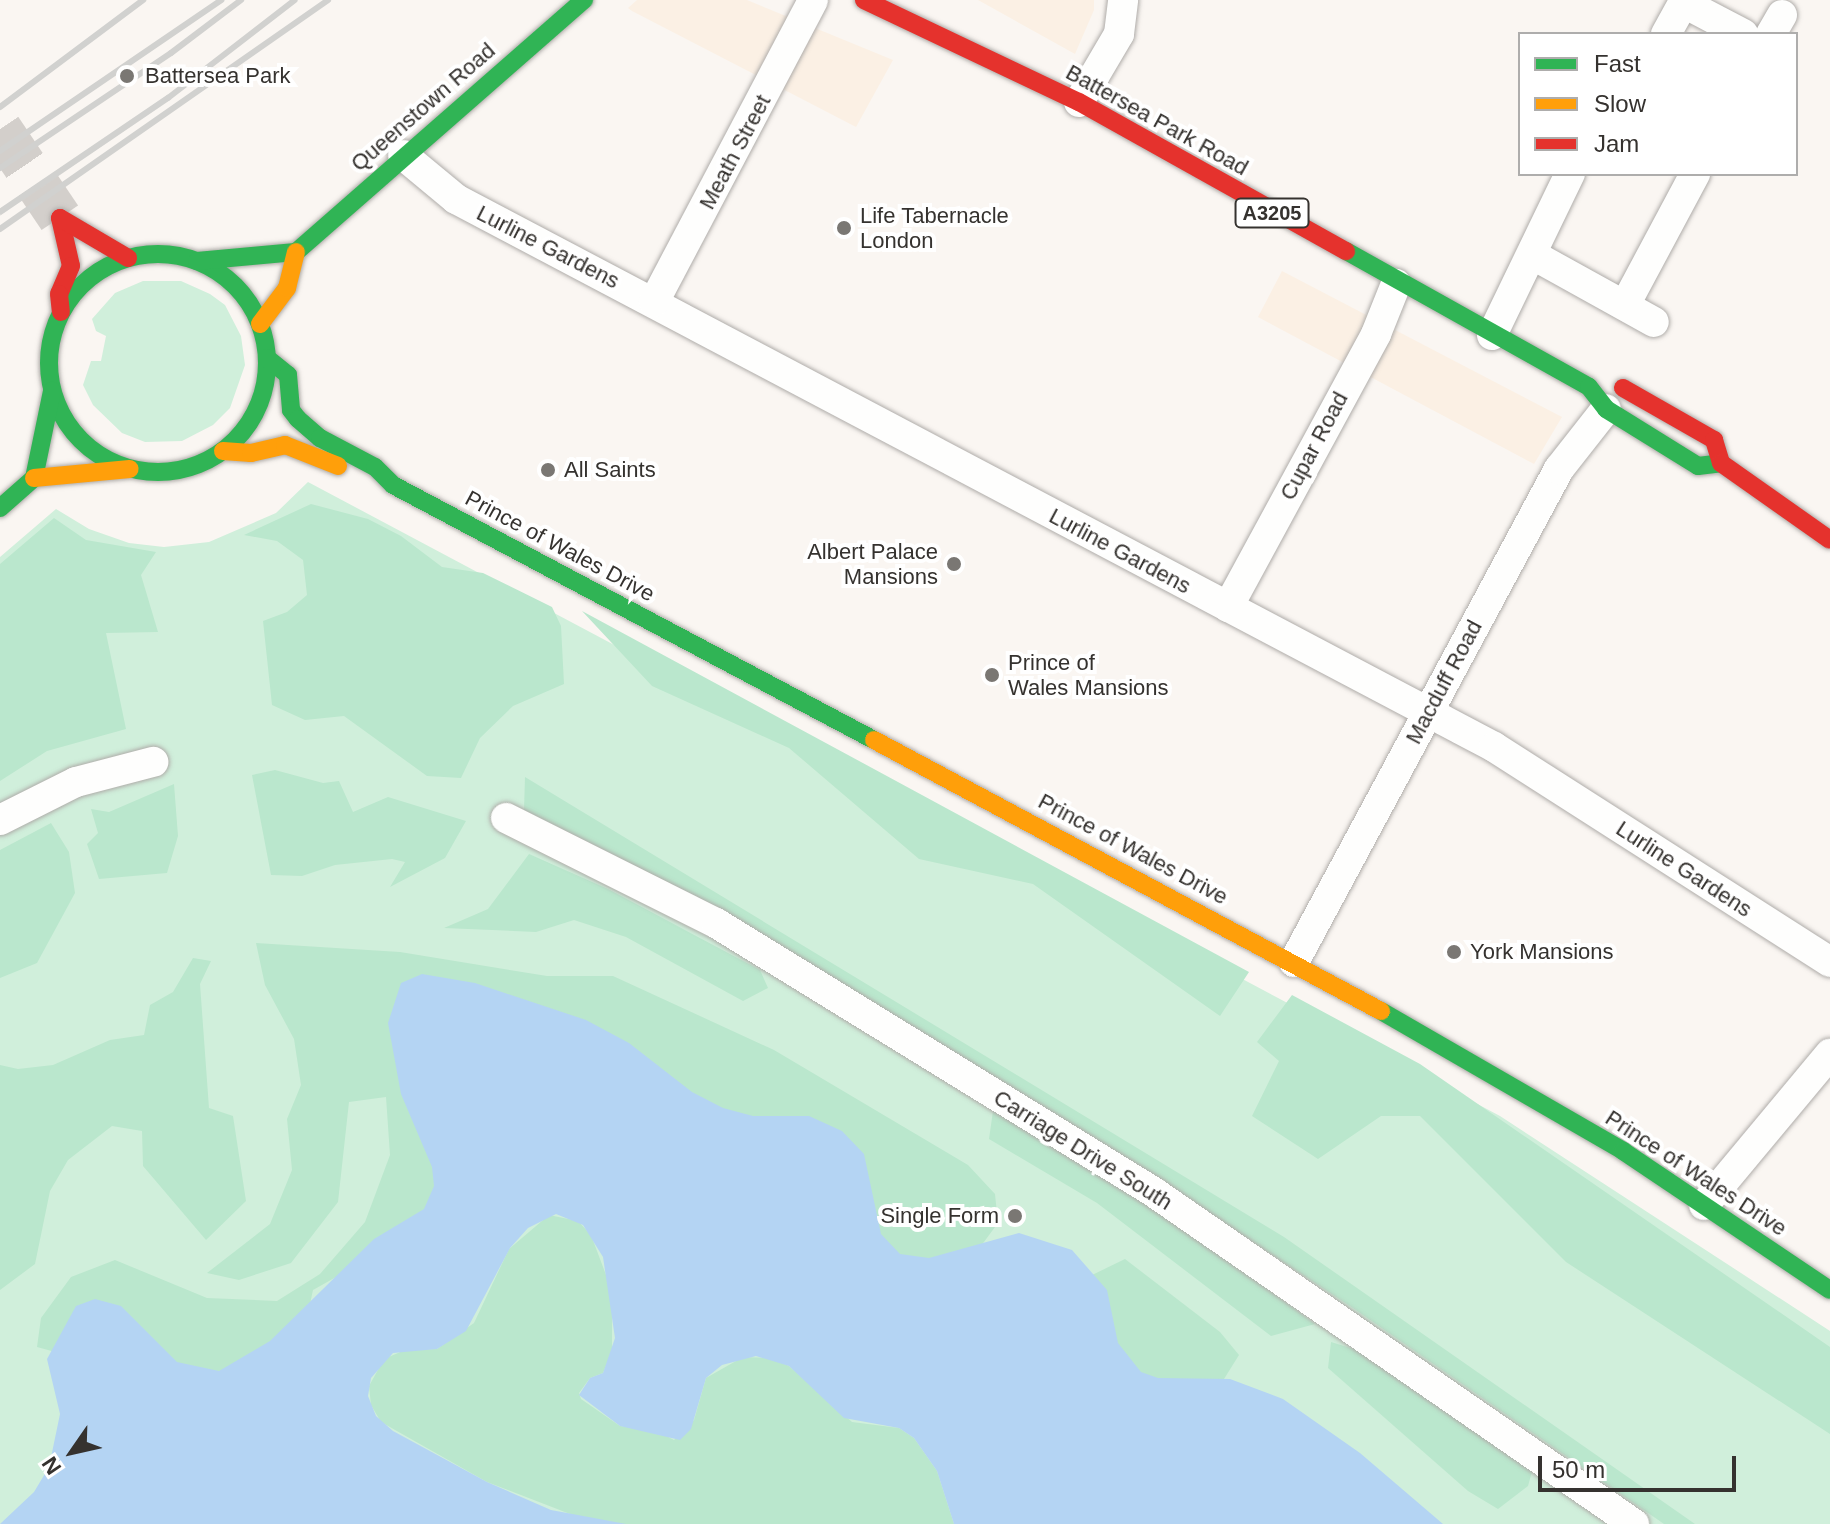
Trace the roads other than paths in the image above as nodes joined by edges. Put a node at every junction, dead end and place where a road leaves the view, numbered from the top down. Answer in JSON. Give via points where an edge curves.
{"nodes":[{"id":1,"x":584,"y":0,"type":"edge"},
{"id":2,"x":813,"y":0,"type":"edge"},
{"id":3,"x":864,"y":0,"type":"edge"},
{"id":4,"x":1123,"y":0,"type":"edge"},
{"id":5,"x":1685,"y":2,"type":"edge"},
{"id":6,"x":1667,"y":32,"type":"edge"},
{"id":7,"x":1739,"y":32,"type":"edge"},
{"id":8,"x":1079,"y":102,"type":"junction"},
{"id":9,"x":403,"y":155,"type":"junction"},
{"id":10,"x":1569,"y":176,"type":"edge"},
{"id":11,"x":1694,"y":176,"type":"edge"},
{"id":12,"x":296,"y":252,"type":"junction"},
{"id":13,"x":1533,"y":255,"type":"junction"},
{"id":14,"x":128,"y":258,"type":"junction"},
{"id":15,"x":197,"y":261,"type":"junction"},
{"id":16,"x":1396,"y":284,"type":"junction"},
{"id":17,"x":654,"y":302,"type":"junction"},
{"id":18,"x":1625,"y":305,"type":"junction"},
{"id":19,"x":61,"y":312,"type":"junction"},
{"id":20,"x":1654,"y":322,"type":"dead end"},
{"id":21,"x":260,"y":324,"type":"junction"},
{"id":22,"x":1492,"y":335,"type":"junction"},
{"id":23,"x":267,"y":358,"type":"junction"},
{"id":24,"x":52,"y":391,"type":"junction"},
{"id":25,"x":1598,"y":398,"type":"junction"},
{"id":26,"x":223,"y":451,"type":"junction"},
{"id":27,"x":1721,"y":463,"type":"junction"},
{"id":28,"x":130,"y":469,"type":"junction"},
{"id":29,"x":34,"y":478,"type":"junction"},
{"id":30,"x":393,"y":485,"type":"junction"},
{"id":31,"x":0,"y":508,"type":"edge"},
{"id":32,"x":1830,"y":540,"type":"edge"},
{"id":33,"x":1228,"y":607,"type":"junction"},
{"id":34,"x":1428,"y":712,"type":"junction"},
{"id":35,"x":153,"y":762,"type":"dead end"},
{"id":36,"x":506,"y":818,"type":"dead end"},
{"id":37,"x":0,"y":820,"type":"edge"},
{"id":38,"x":1294,"y":962,"type":"junction"},
{"id":39,"x":1830,"y":962,"type":"edge"},
{"id":40,"x":1830,"y":1054,"type":"edge"},
{"id":41,"x":1704,"y":1205,"type":"junction"},
{"id":42,"x":1830,"y":1290,"type":"edge"},
{"id":43,"x":1634,"y":1524,"type":"edge"}],
"edges":[{"from":1,"to":9,"type":"main road","name":"Queenstown Road"},
{"from":2,"to":17,"type":"street","name":"Meath Street"},
{"from":3,"to":8,"type":"main road","name":"Battersea Park Road","number":"A3205"},
{"from":4,"to":8,"type":"street","via":[[1119,34]]},
{"from":5,"to":6,"type":"street"},
{"from":5,"to":7,"type":"street"},
{"from":8,"to":16,"type":"main road","name":"Battersea Park Road","number":"A3205"},
{"from":9,"to":12,"type":"main road","name":"Queenstown Road"},
{"from":9,"to":17,"type":"street","name":"Lurline Gardens","via":[[456,199]]},
{"from":10,"to":13,"type":"street"},
{"from":11,"to":18,"type":"street"},
{"from":12,"to":15,"type":"main road"},
{"from":12,"to":21,"type":"main road","via":[[287,288]]},
{"from":13,"to":18,"type":"street"},
{"from":13,"to":22,"type":"street"},
{"from":14,"to":15,"type":"main road","via":[[163,254]]},
{"from":14,"to":19,"type":"main road","via":[[90,278]]},
{"from":14,"to":19,"type":"main road","via":[[60,218],[71,266],[59,294]]},
{"from":15,"to":21,"type":"main road","via":[[235,286]]},
{"from":16,"to":22,"type":"main road","name":"Battersea Park Road","number":"A3205"},
{"from":16,"to":33,"type":"street","name":"Cupar Road","via":[[1376,334]]},
{"from":17,"to":33,"type":"street","name":"Lurline Gardens"},
{"from":18,"to":20,"type":"street"},
{"from":19,"to":24,"type":"main road","via":[[49,352]]},
{"from":21,"to":23,"type":"main road"},
{"from":22,"to":25,"type":"main road","name":"Battersea Park Road","number":"A3205"},
{"from":23,"to":26,"type":"main road","via":[[256,410]]},
{"from":23,"to":30,"type":"main road","name":"Prince of Wales Drive","via":[[288,375],[291,410],[298,419],[320,438],[375,467]]},
{"from":24,"to":28,"type":"main road","via":[[61,414],[83,443]]},
{"from":24,"to":29,"type":"main road"},
{"from":25,"to":27,"type":"main road","name":"Battersea Park Road","number":"A3205","via":[[1698,466]]},
{"from":25,"to":27,"type":"main road","name":"Battersea Park Road","number":"A3205","via":[[1606,379],[1714,440]]},
{"from":25,"to":34,"type":"street","name":"Macduff Road"},
{"from":26,"to":28,"type":"main road","via":[[171,472]]},
{"from":26,"to":30,"type":"main road","name":"Prince of Wales Drive","via":[[251,453],[285,445]]},
{"from":27,"to":32,"type":"main road","name":"Battersea Park Road","number":"A3205"},
{"from":28,"to":29,"type":"main road"},
{"from":29,"to":31,"type":"main road"},
{"from":30,"to":38,"type":"main road","name":"Prince of Wales Drive"},
{"from":33,"to":34,"type":"street","name":"Lurline Gardens"},
{"from":34,"to":38,"type":"street","name":"Macduff Road"},
{"from":34,"to":39,"type":"street","name":"Lurline Gardens","via":[[1494,747]]},
{"from":35,"to":37,"type":"street","via":[[76,782]]},
{"from":36,"to":43,"type":"street","name":"Carriage Drive South","via":[[716,923],[1152,1191]]},
{"from":38,"to":41,"type":"main road","name":"Prince of Wales Drive","via":[[1623,1151]]},
{"from":40,"to":41,"type":"street"},
{"from":41,"to":42,"type":"main road","name":"Prince of Wales Drive"}]}
